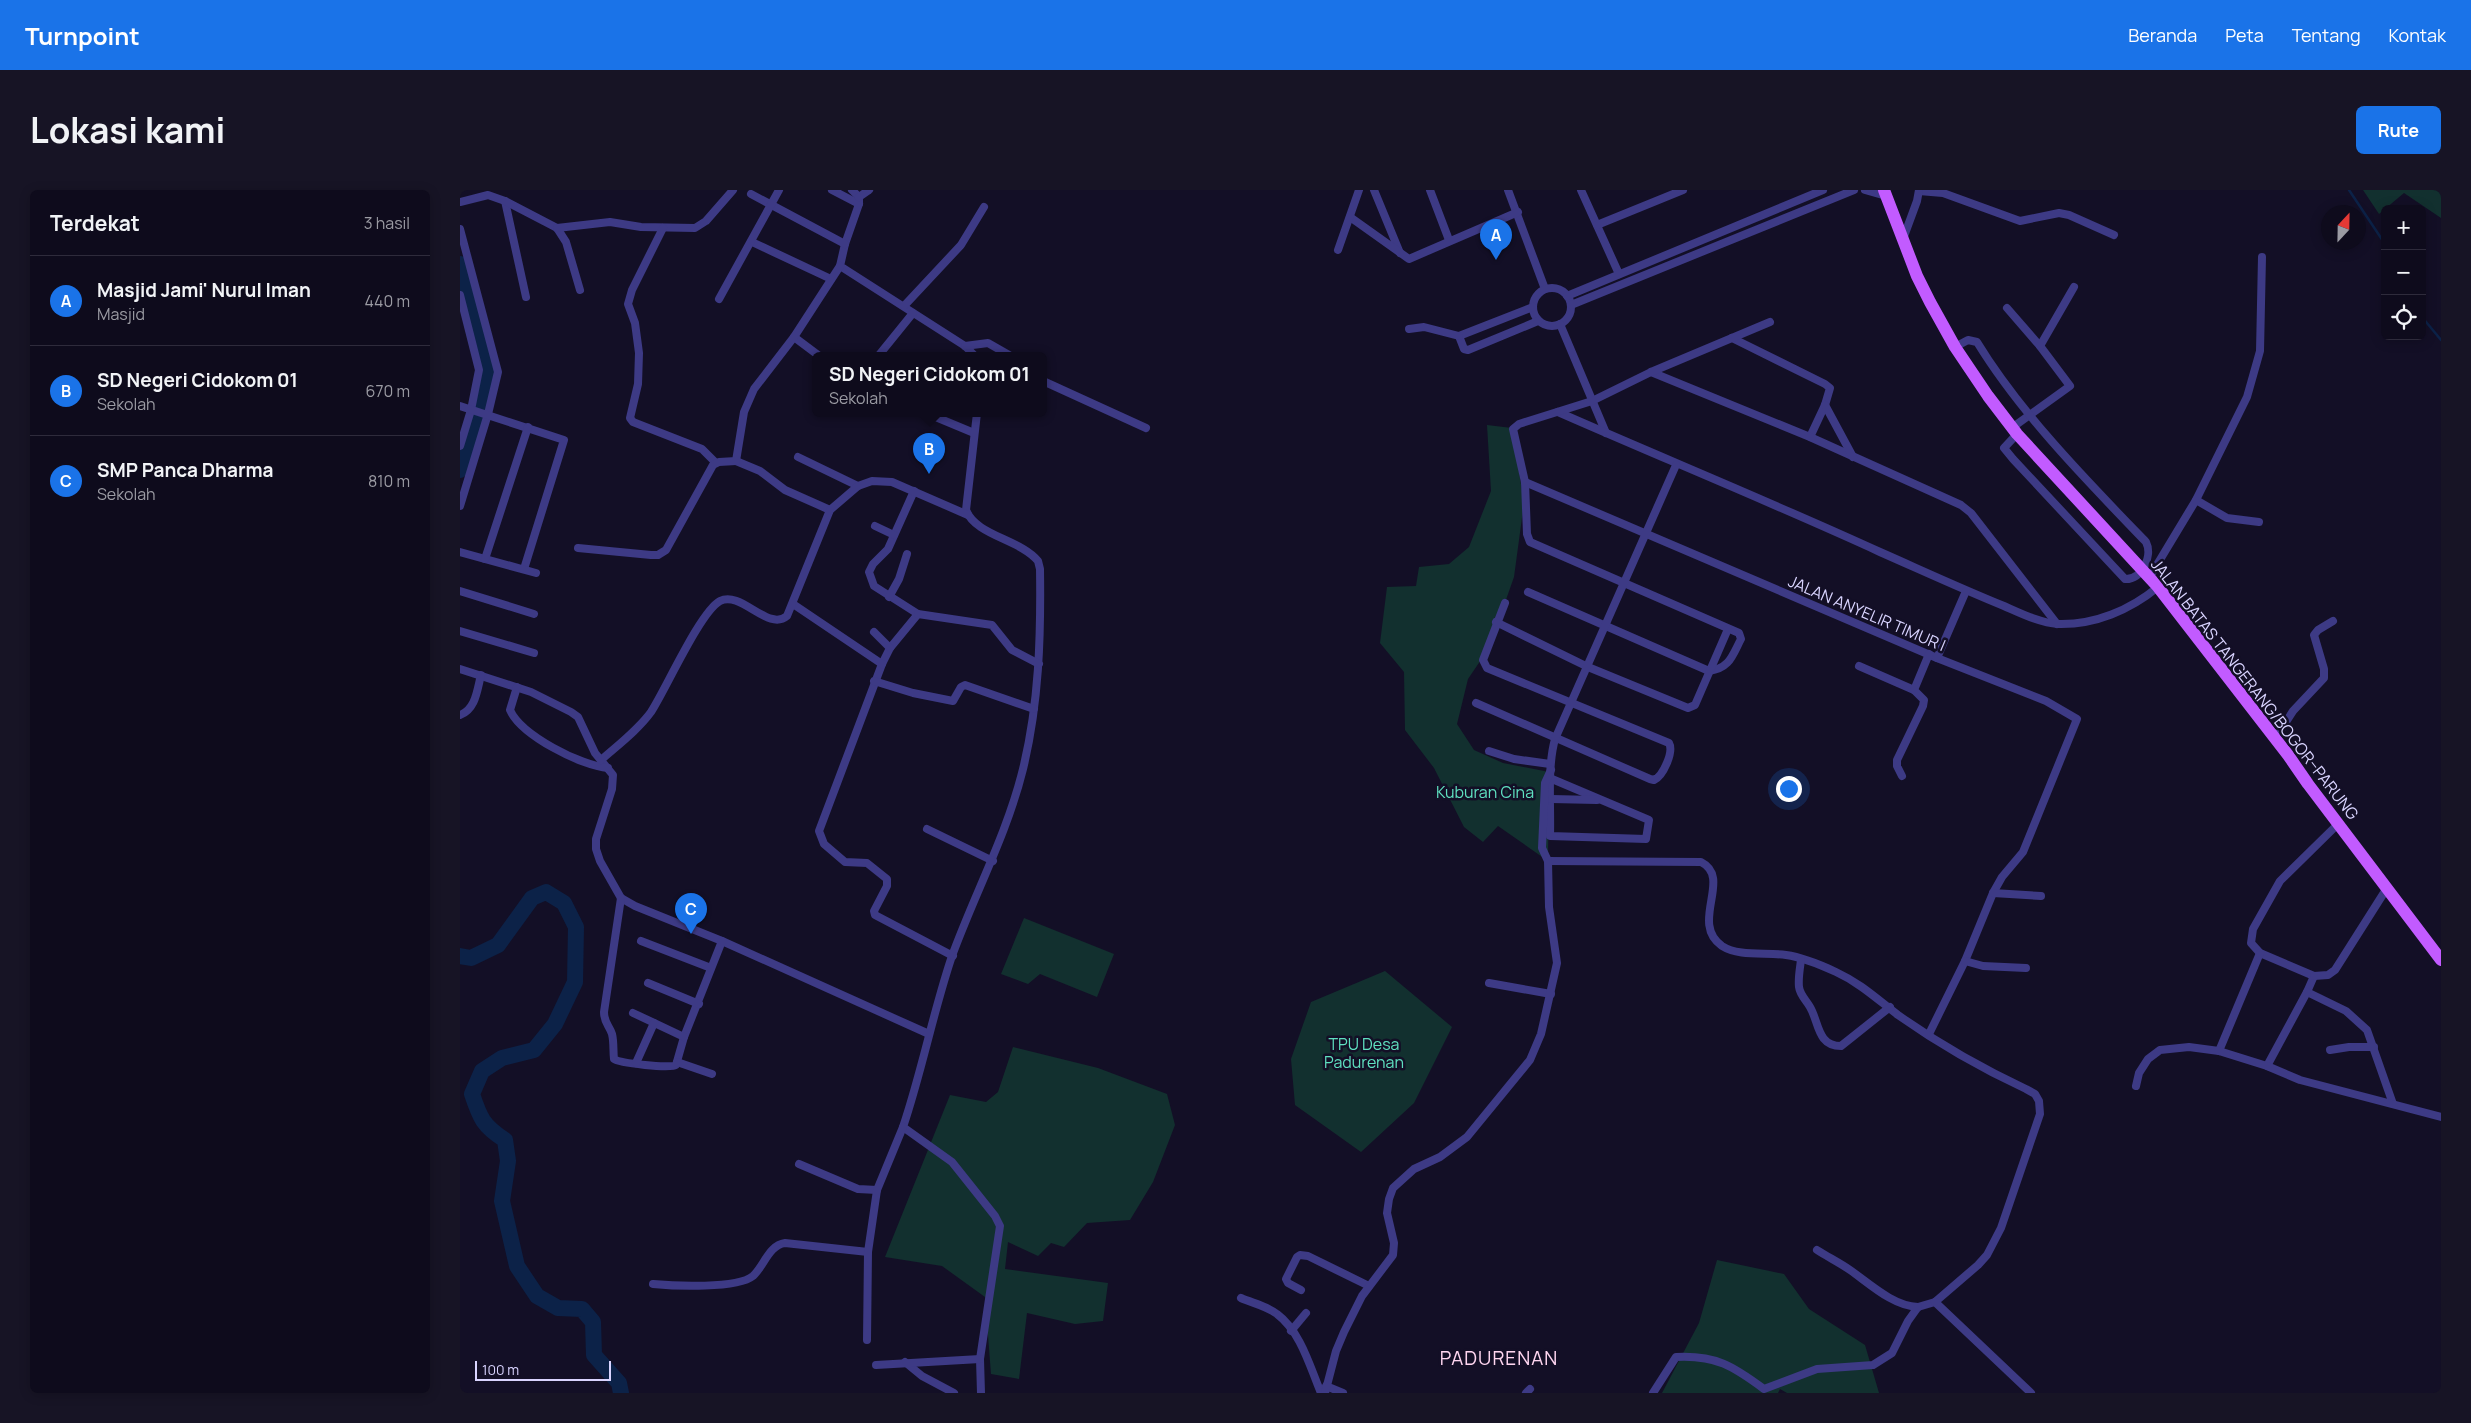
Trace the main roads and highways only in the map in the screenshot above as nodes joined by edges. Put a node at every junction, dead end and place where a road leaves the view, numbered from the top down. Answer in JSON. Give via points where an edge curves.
{"nodes":[{"id":1,"x":1885,"y":193,"type":"edge"},
{"id":2,"x":2441,"y":960,"type":"edge"}],
"edges":[{"from":1,"to":2,"type":"main road","name":"JALAN BATAS TANGERANG/BOGOR–PARUNG","via":[[1930,302],[1988,396],[2150,578]]}]}
